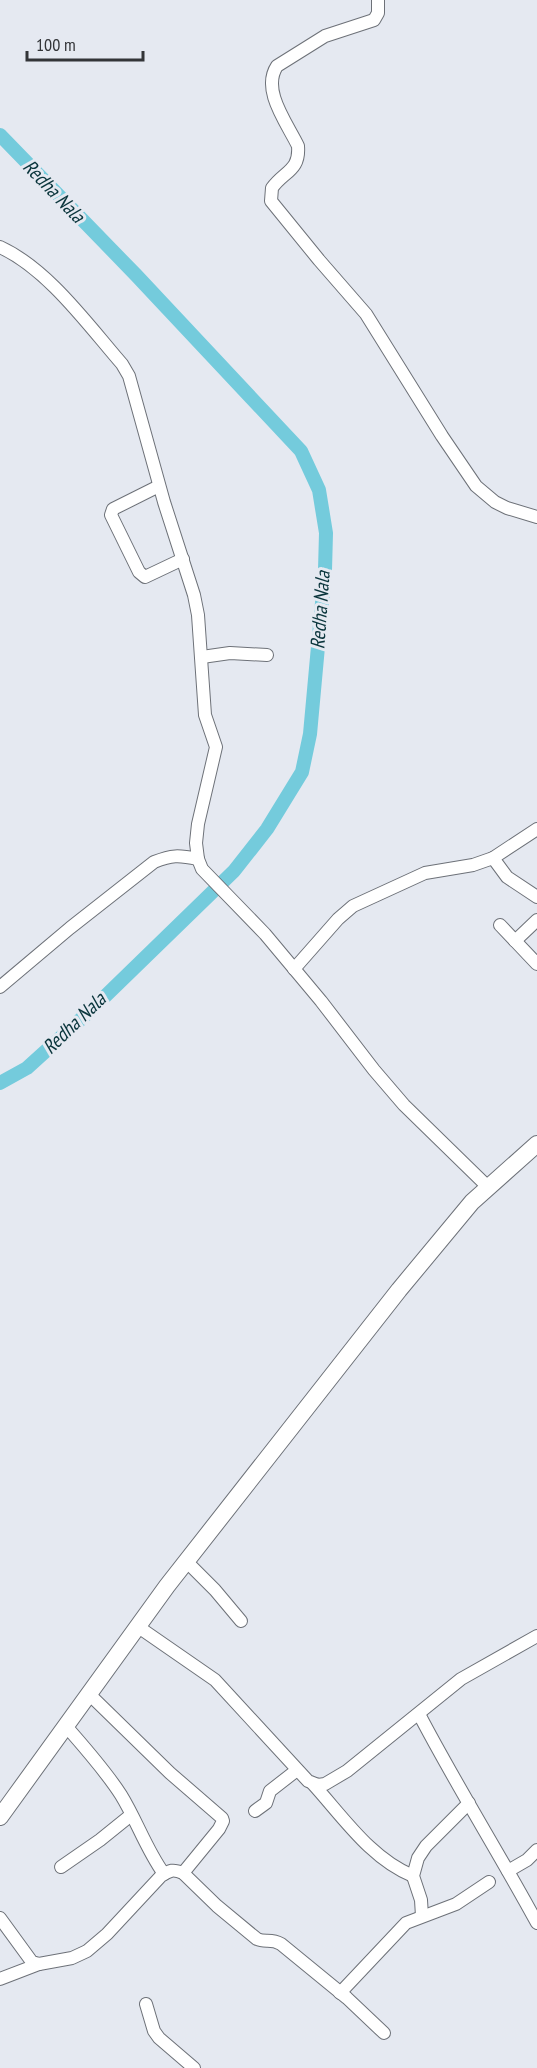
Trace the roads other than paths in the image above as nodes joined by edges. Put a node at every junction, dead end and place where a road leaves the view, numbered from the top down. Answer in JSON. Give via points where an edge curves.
{"nodes":[{"id":1,"x":378,"y":0,"type":"edge"},
{"id":2,"x":0,"y":248,"type":"edge"},
{"id":3,"x":159,"y":486,"type":"junction"},
{"id":4,"x":537,"y":517,"type":"edge"},
{"id":5,"x":183,"y":559,"type":"junction"},
{"id":6,"x":267,"y":654,"type":"dead end"},
{"id":7,"x":202,"y":657,"type":"junction"},
{"id":8,"x":537,"y":829,"type":"edge"},
{"id":9,"x":493,"y":858,"type":"junction"},
{"id":10,"x":198,"y":859,"type":"junction"},
{"id":11,"x":537,"y":897,"type":"edge"},
{"id":12,"x":537,"y":920,"type":"edge"},
{"id":13,"x":500,"y":925,"type":"dead end"},
{"id":14,"x":515,"y":942,"type":"junction"},
{"id":15,"x":537,"y":964,"type":"edge"},
{"id":16,"x":294,"y":969,"type":"junction"},
{"id":17,"x":0,"y":987,"type":"edge"},
{"id":18,"x":537,"y":1144,"type":"edge"},
{"id":19,"x":488,"y":1186,"type":"junction"},
{"id":20,"x":186,"y":1561,"type":"junction"},
{"id":21,"x":241,"y":1622,"type":"dead end"},
{"id":22,"x":137,"y":1626,"type":"junction"},
{"id":23,"x":537,"y":1636,"type":"edge"},
{"id":24,"x":88,"y":1693,"type":"junction"},
{"id":25,"x":419,"y":1714,"type":"junction"},
{"id":26,"x":65,"y":1725,"type":"junction"},
{"id":27,"x":297,"y":1770,"type":"junction"},
{"id":28,"x":313,"y":1784,"type":"junction"},
{"id":29,"x":470,"y":1803,"type":"junction"},
{"id":30,"x":2,"y":1807,"type":"edge"},
{"id":31,"x":255,"y":1812,"type":"dead end"},
{"id":32,"x":131,"y":1815,"type":"junction"},
{"id":33,"x":537,"y":1850,"type":"edge"},
{"id":34,"x":61,"y":1867,"type":"dead end"},
{"id":35,"x":508,"y":1871,"type":"junction"},
{"id":36,"x":183,"y":1873,"type":"junction"},
{"id":37,"x":164,"y":1874,"type":"junction"},
{"id":38,"x":414,"y":1876,"type":"junction"},
{"id":39,"x":489,"y":1882,"type":"dead end"},
{"id":40,"x":422,"y":1916,"type":"junction"},
{"id":41,"x":0,"y":1918,"type":"edge"},
{"id":42,"x":537,"y":1923,"type":"edge"},
{"id":43,"x":39,"y":1964,"type":"junction"},
{"id":44,"x":0,"y":1979,"type":"edge"},
{"id":45,"x":340,"y":1993,"type":"junction"},
{"id":46,"x":146,"y":2004,"type":"dead end"},
{"id":47,"x":384,"y":2033,"type":"dead end"},
{"id":48,"x":194,"y":2068,"type":"edge"}],
"edges":[{"from":1,"to":4,"type":"street","via":[[374,20],[325,36],[274,71],[273,95],[298,146],[298,154],[292,170],[272,188],[271,201],[366,314],[476,486],[495,502]]},
{"from":2,"to":3,"type":"street","via":[[42,276],[122,364],[129,376]]},
{"from":3,"to":5,"type":"street"},
{"from":3,"to":5,"type":"street","via":[[113,509],[111,515],[145,577]]},
{"from":5,"to":7,"type":"street","via":[[198,615]]},
{"from":6,"to":7,"type":"street"},
{"from":7,"to":10,"type":"street","via":[[205,715],[216,747],[198,824]]},
{"from":8,"to":9,"type":"street"},
{"from":9,"to":11,"type":"street","via":[[507,877]]},
{"from":9,"to":16,"type":"street","via":[[425,873],[353,906]]},
{"from":10,"to":16,"type":"street"},
{"from":10,"to":17,"type":"street","via":[[170,855],[154,862]]},
{"from":12,"to":14,"type":"street"},
{"from":13,"to":14,"type":"street"},
{"from":14,"to":15,"type":"street"},
{"from":16,"to":19,"type":"street","via":[[397,1096]]},
{"from":18,"to":19,"type":"highway"},
{"from":19,"to":20,"type":"highway","via":[[399,1290]]},
{"from":20,"to":21,"type":"street"},
{"from":20,"to":22,"type":"highway"},
{"from":22,"to":24,"type":"highway"},
{"from":22,"to":27,"type":"street","via":[[215,1680]]},
{"from":23,"to":25,"type":"street","via":[[472,1671]]},
{"from":24,"to":26,"type":"highway"},
{"from":24,"to":36,"type":"street","via":[[222,1818],[219,1829]]},
{"from":25,"to":28,"type":"street","via":[[347,1771],[325,1784]]},
{"from":25,"to":29,"type":"street"},
{"from":26,"to":30,"type":"highway"},
{"from":26,"to":32,"type":"street","via":[[109,1777]]},
{"from":27,"to":28,"type":"street"},
{"from":27,"to":31,"type":"street","via":[[270,1791],[266,1803]]},
{"from":28,"to":38,"type":"street","via":[[379,1856]]},
{"from":29,"to":35,"type":"street"},
{"from":29,"to":38,"type":"street","via":[[426,1846]]},
{"from":32,"to":34,"type":"street"},
{"from":32,"to":37,"type":"street"},
{"from":33,"to":35,"type":"street"},
{"from":35,"to":42,"type":"street"},
{"from":36,"to":37,"type":"street","via":[[173,1869]]},
{"from":36,"to":45,"type":"street","via":[[247,1932],[260,1940],[272,1939],[281,1944]]},
{"from":37,"to":43,"type":"street","via":[[87,1951]]},
{"from":38,"to":40,"type":"street"},
{"from":39,"to":40,"type":"street","via":[[456,1904]]},
{"from":40,"to":45,"type":"street","via":[[406,1923]]},
{"from":41,"to":43,"type":"street","via":[[28,1958]]},
{"from":43,"to":44,"type":"street"},
{"from":45,"to":47,"type":"street"},
{"from":46,"to":48,"type":"street","via":[[159,2038]]}]}
